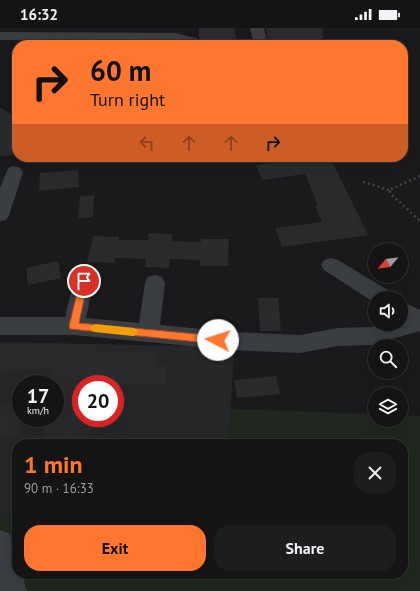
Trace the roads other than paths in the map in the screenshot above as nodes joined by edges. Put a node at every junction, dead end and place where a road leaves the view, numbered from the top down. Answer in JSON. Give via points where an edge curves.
{"nodes":[{"id":1,"x":257,"y":28,"type":"edge"},
{"id":2,"x":0,"y":36,"type":"edge"},
{"id":3,"x":186,"y":40,"type":"edge"},
{"id":4,"x":260,"y":40,"type":"edge"},
{"id":5,"x":14,"y":172,"type":"dead end"},
{"id":6,"x":0,"y":215,"type":"edge"},
{"id":7,"x":331,"y":265,"type":"dead end"},
{"id":8,"x":84,"y":281,"type":"dead end"},
{"id":9,"x":155,"y":283,"type":"dead end"},
{"id":10,"x":373,"y":291,"type":"edge"},
{"id":11,"x":408,"y":313,"type":"edge"},
{"id":12,"x":420,"y":321,"type":"edge"},
{"id":13,"x":0,"y":326,"type":"edge"},
{"id":14,"x":74,"y":326,"type":"junction"},
{"id":15,"x":148,"y":333,"type":"junction"},
{"id":16,"x":0,"y":544,"type":"edge"},
{"id":17,"x":13,"y":591,"type":"edge"}],
"edges":[{"from":1,"to":4,"type":"street"},
{"from":2,"to":3,"type":"street","via":[[175,37]]},
{"from":5,"to":6,"type":"street"},
{"from":7,"to":10,"type":"street"},
{"from":8,"to":14,"type":"street"},
{"from":9,"to":15,"type":"street"},
{"from":11,"to":12,"type":"street"},
{"from":12,"to":15,"type":"street","via":[[371,336],[338,337],[300,344]]},
{"from":13,"to":14,"type":"street"},
{"from":14,"to":15,"type":"street"},
{"from":16,"to":17,"type":"street"}]}
